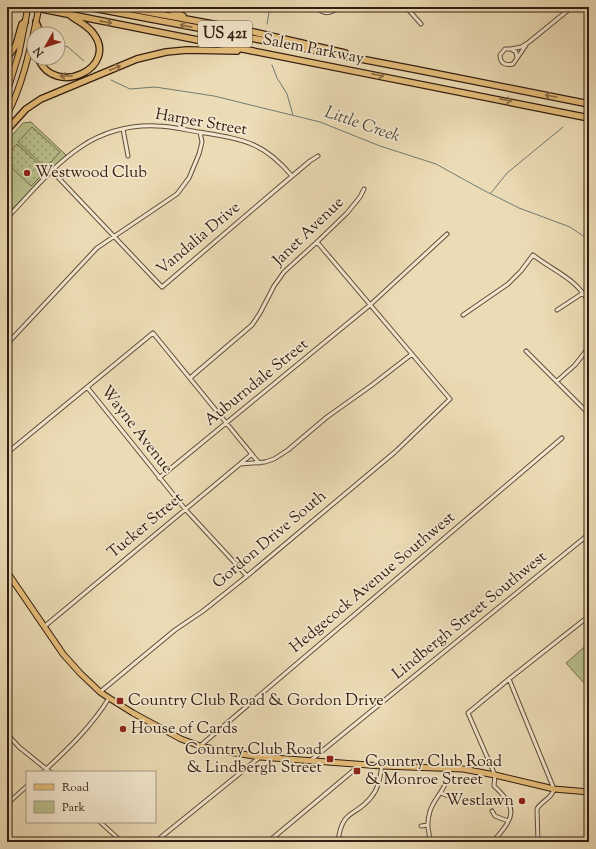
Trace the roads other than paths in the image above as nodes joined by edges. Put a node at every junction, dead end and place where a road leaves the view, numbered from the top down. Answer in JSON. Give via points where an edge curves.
{"nodes":[{"id":1,"x":28,"y":7,"type":"edge"},
{"id":2,"x":32,"y":7,"type":"edge"},
{"id":3,"x":39,"y":7,"type":"edge"},
{"id":4,"x":88,"y":7,"type":"edge"},
{"id":5,"x":121,"y":7,"type":"edge"},
{"id":6,"x":165,"y":7,"type":"edge"},
{"id":7,"x":316,"y":7,"type":"edge"},
{"id":8,"x":339,"y":7,"type":"edge"},
{"id":9,"x":406,"y":7,"type":"edge"},
{"id":10,"x":572,"y":7,"type":"edge"},
{"id":11,"x":67,"y":14,"type":"junction"},
{"id":12,"x":193,"y":20,"type":"junction"},
{"id":13,"x":26,"y":21,"type":"junction"},
{"id":14,"x":36,"y":22,"type":"junction"},
{"id":15,"x":421,"y":24,"type":"dead end"},
{"id":16,"x":38,"y":26,"type":"edge"},
{"id":17,"x":529,"y":42,"type":"junction"},
{"id":18,"x":511,"y":49,"type":"junction"},
{"id":19,"x":246,"y":50,"type":"junction"},
{"id":20,"x":7,"y":58,"type":"edge"},
{"id":21,"x":517,"y":58,"type":"junction"},
{"id":22,"x":362,"y":59,"type":"junction"},
{"id":23,"x":42,"y":66,"type":"edge"},
{"id":24,"x":7,"y":92,"type":"edge"},
{"id":25,"x":589,"y":104,"type":"edge"},
{"id":26,"x":7,"y":115,"type":"edge"},
{"id":27,"x":589,"y":118,"type":"edge"},
{"id":28,"x":123,"y":129,"type":"junction"},
{"id":29,"x":7,"y":130,"type":"edge"},
{"id":30,"x":200,"y":132,"type":"junction"},
{"id":31,"x":128,"y":156,"type":"dead end"},
{"id":32,"x":318,"y":156,"type":"dead end"},
{"id":33,"x":52,"y":171,"type":"junction"},
{"id":34,"x":292,"y":176,"type":"junction"},
{"id":35,"x":364,"y":189,"type":"dead end"},
{"id":36,"x":7,"y":218,"type":"edge"},
{"id":37,"x":447,"y":234,"type":"dead end"},
{"id":38,"x":115,"y":236,"type":"junction"},
{"id":39,"x":317,"y":242,"type":"junction"},
{"id":40,"x":583,"y":293,"type":"junction"},
{"id":41,"x":589,"y":303,"type":"edge"},
{"id":42,"x":370,"y":305,"type":"junction"},
{"id":43,"x":557,"y":310,"type":"dead end"},
{"id":44,"x":463,"y":315,"type":"dead end"},
{"id":45,"x":7,"y":344,"type":"edge"},
{"id":46,"x":589,"y":348,"type":"edge"},
{"id":47,"x":526,"y":351,"type":"dead end"},
{"id":48,"x":412,"y":354,"type":"junction"},
{"id":49,"x":190,"y":378,"type":"junction"},
{"id":50,"x":557,"y":381,"type":"junction"},
{"id":51,"x":87,"y":387,"type":"junction"},
{"id":52,"x":589,"y":414,"type":"edge"},
{"id":53,"x":227,"y":423,"type":"junction"},
{"id":54,"x":562,"y":438,"type":"dead end"},
{"id":55,"x":7,"y":453,"type":"edge"},
{"id":56,"x":252,"y":454,"type":"junction"},
{"id":57,"x":259,"y":463,"type":"junction"},
{"id":58,"x":240,"y":464,"type":"junction"},
{"id":59,"x":159,"y":478,"type":"junction"},
{"id":60,"x":185,"y":509,"type":"junction"},
{"id":61,"x":589,"y":534,"type":"edge"},
{"id":62,"x":584,"y":538,"type":"junction"},
{"id":63,"x":589,"y":545,"type":"edge"},
{"id":64,"x":7,"y":572,"type":"edge"},
{"id":65,"x":246,"y":576,"type":"junction"},
{"id":66,"x":589,"y":616,"type":"edge"},
{"id":67,"x":45,"y":626,"type":"junction"},
{"id":68,"x":509,"y":679,"type":"junction"},
{"id":69,"x":100,"y":692,"type":"junction"},
{"id":70,"x":110,"y":698,"type":"junction"},
{"id":71,"x":7,"y":734,"type":"edge"},
{"id":72,"x":200,"y":746,"type":"junction"},
{"id":73,"x":260,"y":757,"type":"junction"},
{"id":74,"x":310,"y":762,"type":"junction"},
{"id":75,"x":360,"y":765,"type":"junction"},
{"id":76,"x":382,"y":766,"type":"junction"},
{"id":77,"x":447,"y":768,"type":"junction"},
{"id":78,"x":46,"y":769,"type":"junction"},
{"id":79,"x":49,"y":771,"type":"edge"},
{"id":80,"x":495,"y":775,"type":"junction"},
{"id":81,"x":26,"y":787,"type":"edge"},
{"id":82,"x":554,"y":789,"type":"junction"},
{"id":83,"x":589,"y":792,"type":"edge"},
{"id":84,"x":441,"y":793,"type":"junction"},
{"id":85,"x":453,"y":798,"type":"dead end"},
{"id":86,"x":7,"y":804,"type":"edge"},
{"id":87,"x":492,"y":811,"type":"dead end"},
{"id":88,"x":508,"y":821,"type":"junction"},
{"id":89,"x":101,"y":823,"type":"edge"},
{"id":90,"x":428,"y":825,"type":"junction"},
{"id":91,"x":421,"y":826,"type":"dead end"},
{"id":92,"x":430,"y":841,"type":"edge"},
{"id":93,"x":122,"y":842,"type":"edge"},
{"id":94,"x":155,"y":842,"type":"edge"},
{"id":95,"x":268,"y":842,"type":"edge"},
{"id":96,"x":338,"y":842,"type":"edge"},
{"id":97,"x":443,"y":842,"type":"edge"},
{"id":98,"x":493,"y":842,"type":"edge"},
{"id":99,"x":538,"y":842,"type":"edge"}],
"edges":[{"from":1,"to":13,"type":"main road"},
{"from":2,"to":11,"type":"highway","name":"Salem Parkway","number":"US 421"},
{"from":3,"to":14,"type":"main road","bridge":true},
{"from":22,"to":4,"type":"highway","name":"Salem Parkway","number":"US 421","one_way":true},
{"from":5,"to":12,"type":"highway"},
{"from":6,"to":12,"type":"highway"},
{"from":7,"to":8,"type":"street","via":[[325,13]]},
{"from":9,"to":15,"type":"street"},
{"from":10,"to":17,"type":"street"},
{"from":11,"to":19,"type":"highway","name":"Salem Parkway","number":"US 421","one_way":true},
{"from":11,"to":23,"type":"highway","one_way":true,"via":[[86,25],[97,38],[100,48],[96,63],[82,74],[63,77],[54,75]]},
{"from":12,"to":22,"type":"highway","via":[[277,37]]},
{"from":13,"to":20,"type":"highway","via":[[22,24],[16,45]]},
{"from":13,"to":24,"type":"main road","via":[[18,60]]},
{"from":14,"to":16,"type":"highway"},
{"from":14,"to":26,"type":"main road","via":[[25,69]]},
{"from":17,"to":18,"type":"street"},
{"from":17,"to":21,"type":"street"},
{"from":18,"to":21,"type":"street","via":[[516,52]]},
{"from":18,"to":21,"type":"street","via":[[502,52],[502,62],[505,65],[512,64]]},
{"from":19,"to":27,"type":"highway","name":"Salem Parkway","number":"US 421","one_way":true},
{"from":29,"to":19,"type":"highway","one_way":true,"via":[[26,109],[41,99],[137,59],[187,50]]},
{"from":25,"to":22,"type":"highway","name":"Salem Parkway","number":"US 421","one_way":true},
{"from":28,"to":30,"type":"street","name":"Harper Street","via":[[158,126]]},
{"from":28,"to":31,"type":"street"},
{"from":28,"to":33,"type":"street","name":"Harper Street","via":[[90,140]]},
{"from":30,"to":34,"type":"street","name":"Harper Street","via":[[232,137],[260,147],[274,156]]},
{"from":30,"to":38,"type":"street","via":[[202,142],[199,154],[189,178],[177,194]]},
{"from":32,"to":34,"type":"street","name":"Vandalia Drive"},
{"from":33,"to":36,"type":"street","name":"Harper Street"},
{"from":33,"to":38,"type":"street","name":"Vandalia Drive"},
{"from":34,"to":38,"type":"street","name":"Vandalia Drive","via":[[162,287]]},
{"from":35,"to":39,"type":"street","name":"Janet Avenue","via":[[347,213]]},
{"from":37,"to":42,"type":"street","name":"Auburndale Street"},
{"from":38,"to":45,"type":"street","via":[[97,248]]},
{"from":39,"to":42,"type":"street"},
{"from":39,"to":49,"type":"street","name":"Janet Avenue","via":[[284,272],[252,325]]},
{"from":40,"to":41,"type":"street"},
{"from":40,"to":43,"type":"street"},
{"from":40,"to":44,"type":"street","via":[[568,278],[533,255],[508,284]]},
{"from":42,"to":48,"type":"street"},
{"from":42,"to":53,"type":"street","name":"Auburndale Street"},
{"from":46,"to":50,"type":"street"},
{"from":47,"to":50,"type":"street"},
{"from":48,"to":57,"type":"street","via":[[327,417],[288,450],[274,459]]},
{"from":48,"to":65,"type":"street","name":"Gordon Drive South","via":[[450,399],[395,452]]},
{"from":49,"to":51,"type":"street","via":[[153,333]]},
{"from":49,"to":53,"type":"street"},
{"from":50,"to":52,"type":"street"},
{"from":51,"to":55,"type":"street"},
{"from":51,"to":59,"type":"street","name":"Wayne Avenue"},
{"from":53,"to":56,"type":"street"},
{"from":53,"to":59,"type":"street","name":"Auburndale Street"},
{"from":54,"to":72,"type":"street","name":"Hedgecock Avenue Southwest"},
{"from":56,"to":57,"type":"street"},
{"from":56,"to":58,"type":"street","name":"Tucker Street"},
{"from":57,"to":58,"type":"street"},
{"from":58,"to":60,"type":"street","name":"Tucker Street"},
{"from":59,"to":60,"type":"street","name":"Wayne Avenue"},
{"from":60,"to":65,"type":"street","name":"Wayne Avenue"},
{"from":60,"to":67,"type":"street","name":"Tucker Street"},
{"from":61,"to":62,"type":"street","name":"Lindbergh Street Southwest"},
{"from":62,"to":63,"type":"street"},
{"from":62,"to":74,"type":"street","name":"Lindbergh Street Southwest"},
{"from":64,"to":67,"type":"main road"},
{"from":65,"to":69,"type":"street","name":"Gordon Drive South"},
{"from":66,"to":68,"type":"street"},
{"from":67,"to":69,"type":"main road","via":[[68,659]]},
{"from":68,"to":80,"type":"street","via":[[468,713]]},
{"from":68,"to":82,"type":"street"},
{"from":69,"to":70,"type":"main road"},
{"from":70,"to":72,"type":"main road","via":[[181,739]]},
{"from":70,"to":78,"type":"street","via":[[77,739]]},
{"from":71,"to":78,"type":"street"},
{"from":72,"to":73,"type":"main road"},
{"from":73,"to":74,"type":"main road"},
{"from":73,"to":94,"type":"street"},
{"from":74,"to":75,"type":"main road"},
{"from":75,"to":76,"type":"main road"},
{"from":75,"to":95,"type":"street"},
{"from":76,"to":77,"type":"main road"},
{"from":76,"to":96,"type":"street","via":[[374,794],[345,819]]},
{"from":77,"to":80,"type":"main road"},
{"from":77,"to":84,"type":"street","via":[[447,778]]},
{"from":78,"to":79,"type":"street"},
{"from":80,"to":82,"type":"main road"},
{"from":80,"to":88,"type":"street","via":[[494,786],[505,795],[510,805]]},
{"from":81,"to":86,"type":"street"},
{"from":82,"to":83,"type":"main road"},
{"from":82,"to":99,"type":"street","via":[[552,795],[537,807]]},
{"from":84,"to":85,"type":"street"},
{"from":84,"to":90,"type":"street","via":[[431,808]]},
{"from":87,"to":88,"type":"street","via":[[495,816]]},
{"from":88,"to":98,"type":"street"},
{"from":89,"to":93,"type":"street"},
{"from":90,"to":91,"type":"street"},
{"from":90,"to":92,"type":"street"},
{"from":92,"to":97,"type":"street"}]}
